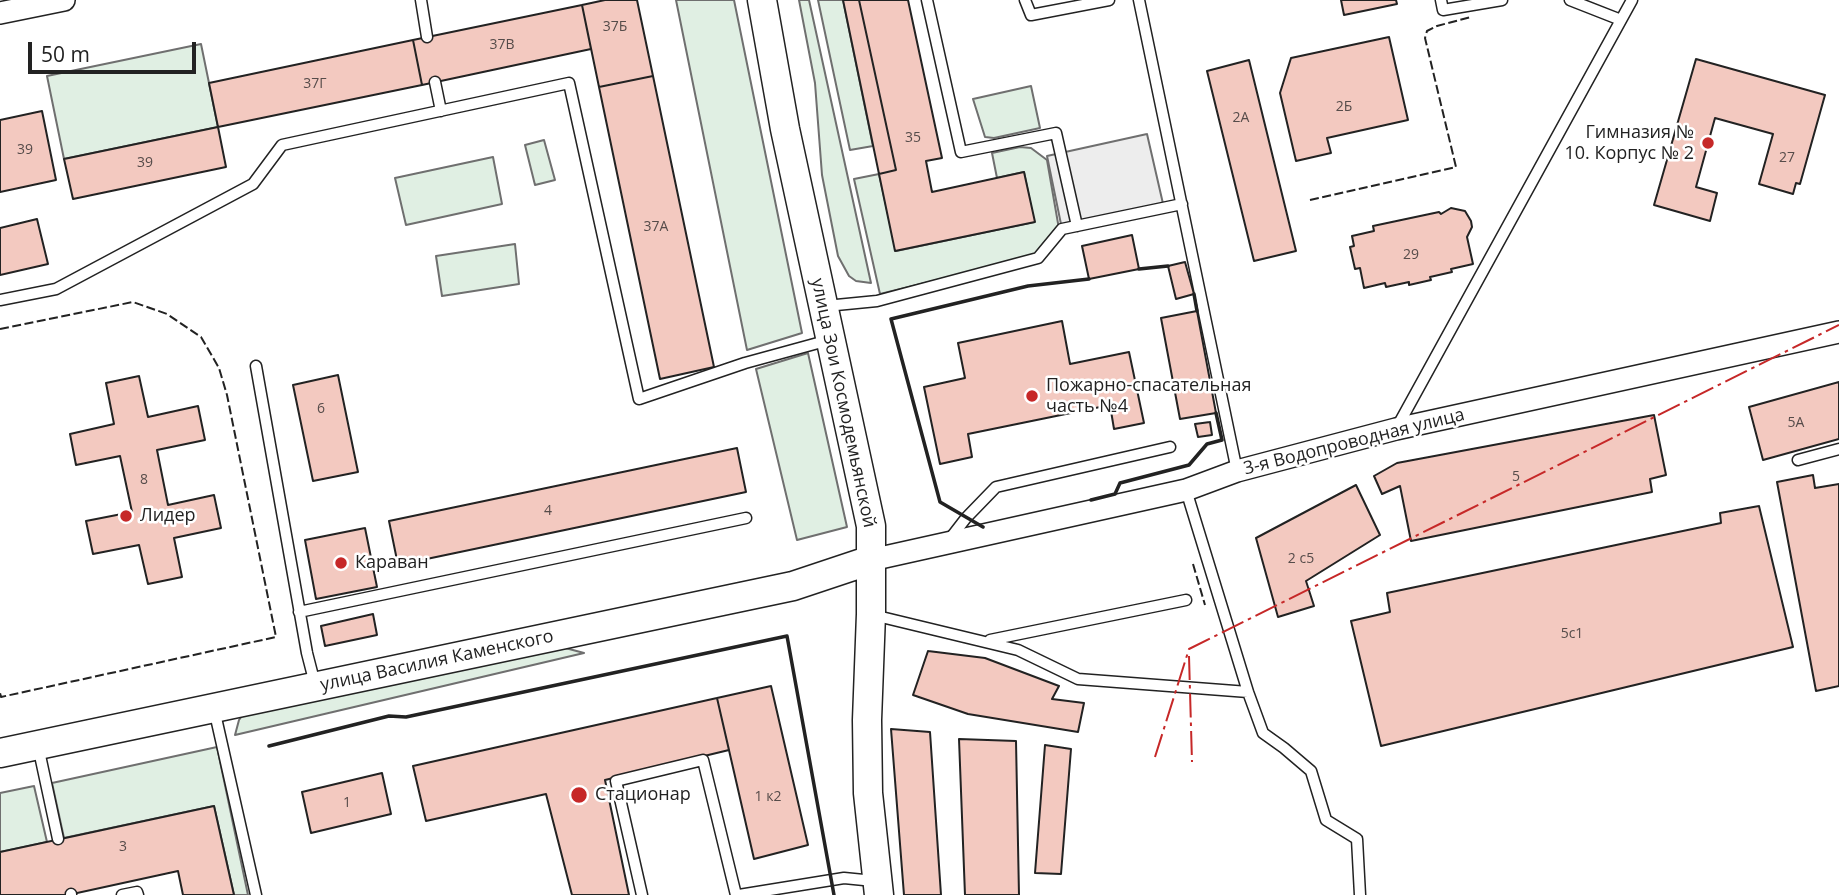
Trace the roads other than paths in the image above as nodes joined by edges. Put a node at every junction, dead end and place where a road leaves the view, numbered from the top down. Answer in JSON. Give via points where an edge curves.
{"nodes":[{"id":1,"x":64,"y":0,"type":"edge"},
{"id":2,"x":421,"y":0,"type":"edge"},
{"id":3,"x":762,"y":0,"type":"edge"},
{"id":4,"x":927,"y":0,"type":"edge"},
{"id":5,"x":1025,"y":0,"type":"edge"},
{"id":6,"x":1109,"y":0,"type":"edge"},
{"id":7,"x":1139,"y":0,"type":"edge"},
{"id":8,"x":1441,"y":0,"type":"edge"},
{"id":9,"x":1502,"y":0,"type":"edge"},
{"id":10,"x":1570,"y":0,"type":"edge"},
{"id":11,"x":1632,"y":0,"type":"edge"},
{"id":12,"x":0,"y":13,"type":"edge"},
{"id":13,"x":1621,"y":20,"type":"junction"},
{"id":14,"x":427,"y":37,"type":"dead end"},
{"id":15,"x":435,"y":82,"type":"dead end"},
{"id":16,"x":441,"y":111,"type":"junction"},
{"id":17,"x":1182,"y":204,"type":"junction"},
{"id":18,"x":1077,"y":226,"type":"junction"},
{"id":19,"x":0,"y":300,"type":"edge"},
{"id":20,"x":823,"y":306,"type":"junction"},
{"id":21,"x":1839,"y":332,"type":"edge"},
{"id":22,"x":831,"y":340,"type":"junction"},
{"id":23,"x":256,"y":366,"type":"dead end"},
{"id":24,"x":1396,"y":429,"type":"junction"},
{"id":25,"x":1170,"y":447,"type":"dead end"},
{"id":26,"x":1839,"y":449,"type":"edge"},
{"id":27,"x":1798,"y":460,"type":"dead end"},
{"id":28,"x":1237,"y":471,"type":"junction"},
{"id":29,"x":1186,"y":490,"type":"junction"},
{"id":30,"x":746,"y":518,"type":"dead end"},
{"id":31,"x":948,"y":542,"type":"junction"},
{"id":32,"x":871,"y":560,"type":"junction"},
{"id":33,"x":1186,"y":600,"type":"dead end"},
{"id":34,"x":299,"y":612,"type":"junction"},
{"id":35,"x":871,"y":614,"type":"junction"},
{"id":36,"x":987,"y":641,"type":"junction"},
{"id":37,"x":316,"y":687,"type":"junction"},
{"id":38,"x":1248,"y":692,"type":"junction"},
{"id":39,"x":214,"y":709,"type":"junction"},
{"id":40,"x":38,"y":746,"type":"junction"},
{"id":41,"x":0,"y":753,"type":"edge"},
{"id":42,"x":58,"y":839,"type":"dead end"},
{"id":43,"x":878,"y":888,"type":"edge"},
{"id":44,"x":122,"y":895,"type":"edge"},
{"id":45,"x":138,"y":895,"type":"edge"},
{"id":46,"x":256,"y":895,"type":"edge"},
{"id":47,"x":642,"y":895,"type":"edge"},
{"id":48,"x":737,"y":895,"type":"edge"},
{"id":49,"x":1360,"y":895,"type":"edge"}],
"edges":[{"from":1,"to":12,"type":"street"},
{"from":2,"to":14,"type":"lane"},
{"from":3,"to":20,"type":"main road","name":"улица Зои Космодемьянской"},
{"from":4,"to":18,"type":"lane","via":[[961,152],[1056,133]]},
{"from":5,"to":6,"type":"lane","via":[[1031,15]]},
{"from":7,"to":17,"type":"lane"},
{"from":8,"to":9,"type":"lane","via":[[1443,10]]},
{"from":10,"to":13,"type":"lane"},
{"from":11,"to":13,"type":"lane"},
{"from":13,"to":24,"type":"lane"},
{"from":15,"to":16,"type":"lane"},
{"from":16,"to":19,"type":"lane","via":[[282,145],[253,184],[56,289]]},
{"from":16,"to":22,"type":"lane","via":[[569,83],[639,399]]},
{"from":17,"to":18,"type":"lane"},
{"from":17,"to":28,"type":"lane"},
{"from":18,"to":20,"type":"lane","via":[[1062,229],[1038,258],[877,301]]},
{"from":20,"to":22,"type":"main road","name":"улица Зои Космодемьянской"},
{"from":21,"to":24,"type":"street","name":"3-я Водопроводная улица"},
{"from":22,"to":32,"type":"main road","name":"улица Зои Космодемьянской","via":[[871,526]]},
{"from":23,"to":34,"type":"lane"},
{"from":24,"to":28,"type":"street","name":"3-я Водопроводная улица"},
{"from":25,"to":31,"type":"lane","via":[[996,487]]},
{"from":26,"to":27,"type":"lane"},
{"from":28,"to":29,"type":"street","name":"3-я Водопроводная улица"},
{"from":29,"to":31,"type":"street","name":"3-я Водопроводная улица"},
{"from":29,"to":38,"type":"lane"},
{"from":30,"to":34,"type":"lane"},
{"from":31,"to":32,"type":"street","name":"3-я Водопроводная улица"},
{"from":32,"to":35,"type":"main road","name":"улица Зои Космодемьянской"},
{"from":32,"to":37,"type":"main road","name":"улица Василия Каменского","via":[[793,586]]},
{"from":33,"to":36,"type":"lane"},
{"from":34,"to":37,"type":"lane"},
{"from":35,"to":36,"type":"lane"},
{"from":35,"to":43,"type":"main road","name":"улица Зои Космодемьянской","via":[[868,793]]},
{"from":36,"to":38,"type":"lane","via":[[1018,650],[1079,679]]},
{"from":37,"to":39,"type":"main road","name":"улица Василия Каменского"},
{"from":38,"to":49,"type":"lane","via":[[1263,733],[1311,771],[1326,820],[1357,839]]},
{"from":39,"to":40,"type":"main road","name":"улица Василия Каменского"},
{"from":39,"to":46,"type":"lane"},
{"from":40,"to":41,"type":"main road","name":"улица Василия Каменского"},
{"from":40,"to":42,"type":"lane"},
{"from":43,"to":48,"type":"lane","via":[[844,878]]},
{"from":44,"to":45,"type":"lane"},
{"from":47,"to":48,"type":"lane","via":[[616,781],[703,760]]}]}
